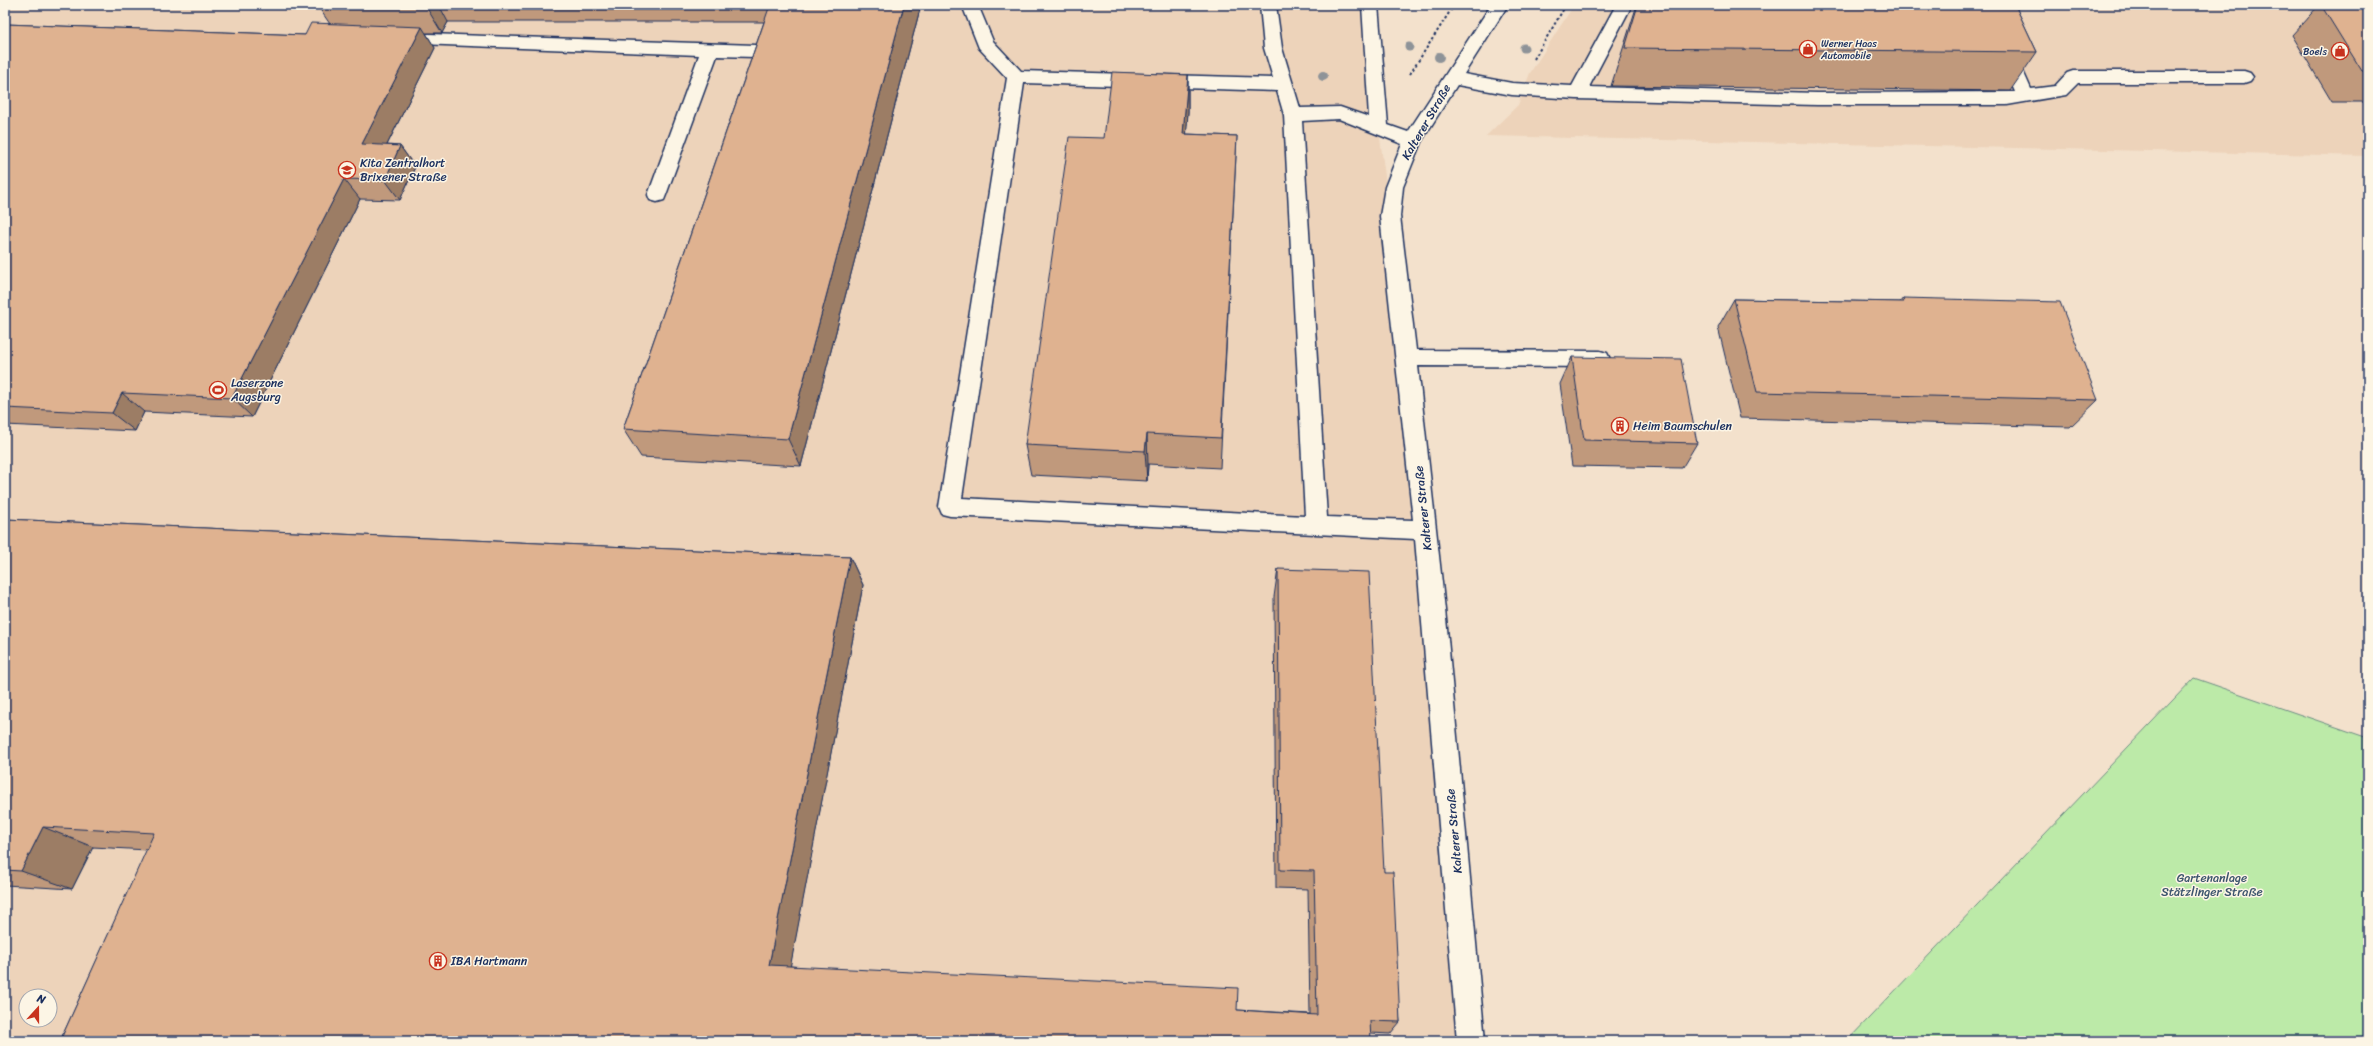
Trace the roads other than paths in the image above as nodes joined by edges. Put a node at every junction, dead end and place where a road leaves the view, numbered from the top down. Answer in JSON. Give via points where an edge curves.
{"nodes":[{"id":1,"x":970,"y":5,"type":"edge"},
{"id":2,"x":1268,"y":5,"type":"edge"},
{"id":3,"x":1370,"y":5,"type":"edge"},
{"id":4,"x":1500,"y":5,"type":"edge"},
{"id":5,"x":1624,"y":5,"type":"edge"},
{"id":6,"x":1986,"y":5,"type":"edge"},
{"id":7,"x":385,"y":38,"type":"edge"},
{"id":8,"x":710,"y":50,"type":"junction"},
{"id":9,"x":755,"y":51,"type":"edge"},
{"id":10,"x":1016,"y":77,"type":"junction"},
{"id":11,"x":2244,"y":77,"type":"dead end"},
{"id":12,"x":1452,"y":78,"type":"junction"},
{"id":13,"x":1284,"y":85,"type":"junction"},
{"id":14,"x":1578,"y":94,"type":"junction"},
{"id":15,"x":2026,"y":96,"type":"junction"},
{"id":16,"x":1293,"y":115,"type":"junction"},
{"id":17,"x":1379,"y":127,"type":"junction"},
{"id":18,"x":1412,"y":141,"type":"junction"},
{"id":19,"x":657,"y":195,"type":"dead end"},
{"id":20,"x":1407,"y":358,"type":"junction"},
{"id":21,"x":1622,"y":359,"type":"edge"},
{"id":22,"x":1316,"y":526,"type":"junction"},
{"id":23,"x":1426,"y":530,"type":"junction"},
{"id":24,"x":1471,"y":1041,"type":"edge"}],
"edges":[{"from":1,"to":10,"type":"street","via":[[985,44]]},
{"from":2,"to":13,"type":"street","via":[[1273,48]]},
{"from":3,"to":17,"type":"street"},
{"from":4,"to":12,"type":"street","name":"Kalterer Straße"},
{"from":5,"to":14,"type":"street"},
{"from":6,"to":15,"type":"street"},
{"from":7,"to":8,"type":"street"},
{"from":8,"to":9,"type":"street"},
{"from":8,"to":19,"type":"street"},
{"from":10,"to":13,"type":"street"},
{"from":10,"to":22,"type":"street","via":[[950,507]]},
{"from":11,"to":15,"type":"street","via":[[2073,77],[2060,91]]},
{"from":12,"to":14,"type":"street","via":[[1512,89]]},
{"from":12,"to":18,"type":"street","name":"Kalterer Straße"},
{"from":13,"to":16,"type":"street"},
{"from":14,"to":15,"type":"street","via":[[2007,100]]},
{"from":16,"to":17,"type":"street","via":[[1340,113]]},
{"from":16,"to":22,"type":"street"},
{"from":17,"to":18,"type":"street"},
{"from":18,"to":20,"type":"street","name":"Kalterer Straße","via":[[1394,188],[1390,216]]},
{"from":20,"to":21,"type":"street"},
{"from":20,"to":23,"type":"street","name":"Kalterer Straße"},
{"from":22,"to":23,"type":"street"},
{"from":23,"to":24,"type":"street","name":"Kalterer Straße"}]}
